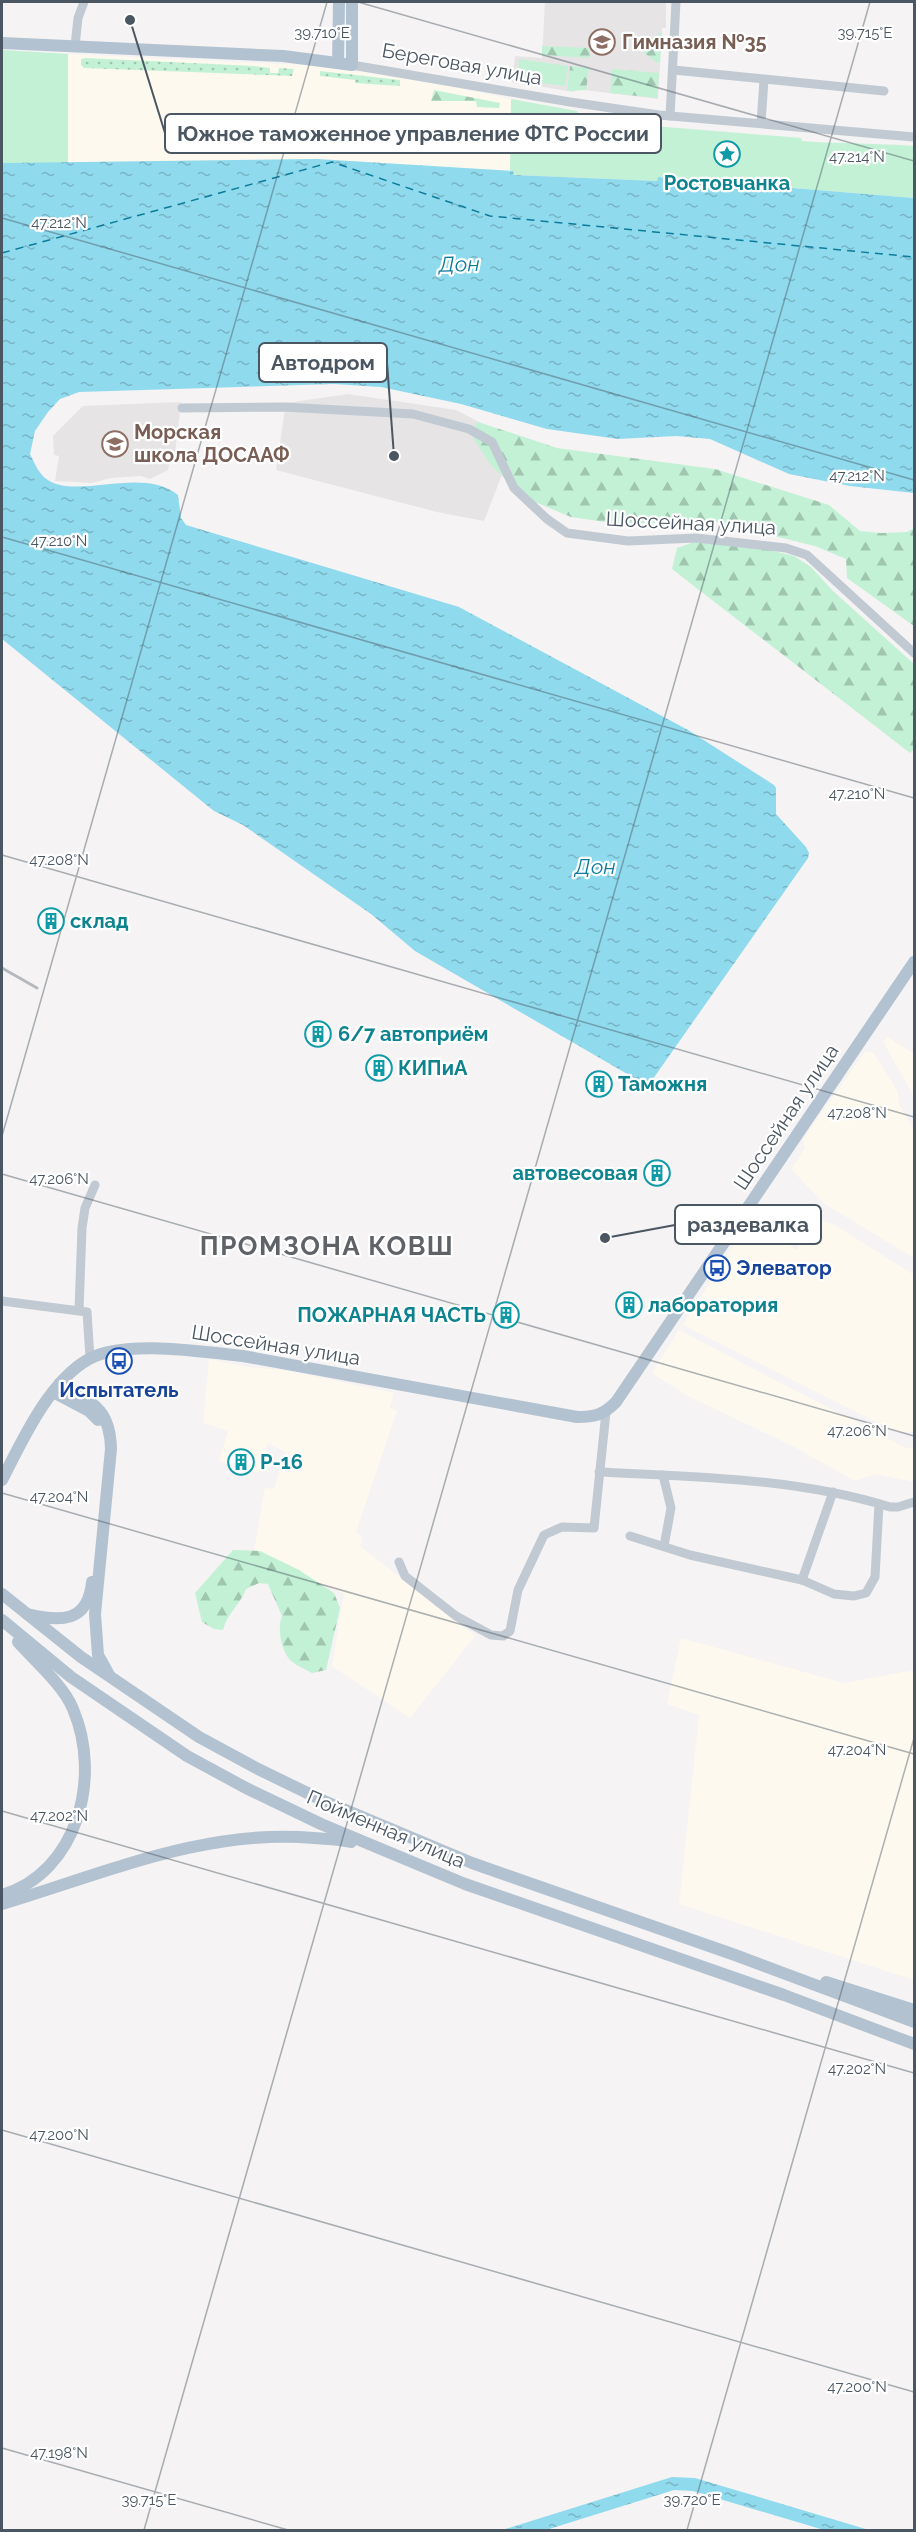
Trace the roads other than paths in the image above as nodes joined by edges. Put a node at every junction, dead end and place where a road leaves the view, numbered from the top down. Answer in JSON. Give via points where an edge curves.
{"nodes":[{"id":1,"x":84,"y":2,"type":"edge"},
{"id":2,"x":339,"y":2,"type":"edge"},
{"id":3,"x":352,"y":2,"type":"edge"},
{"id":4,"x":676,"y":2,"type":"edge"},
{"id":5,"x":2,"y":43,"type":"edge"},
{"id":6,"x":75,"y":46,"type":"junction"},
{"id":7,"x":339,"y":63,"type":"junction"},
{"id":8,"x":352,"y":65,"type":"junction"},
{"id":9,"x":674,"y":70,"type":"junction"},
{"id":10,"x":764,"y":80,"type":"junction"},
{"id":11,"x":884,"y":91,"type":"dead end"},
{"id":12,"x":670,"y":116,"type":"junction"},
{"id":13,"x":760,"y":123,"type":"junction"},
{"id":14,"x":915,"y":137,"type":"edge"},
{"id":15,"x":182,"y":408,"type":"dead end"},
{"id":16,"x":915,"y":653,"type":"edge"},
{"id":17,"x":915,"y":962,"type":"edge"},
{"id":18,"x":95,"y":1185,"type":"dead end"},
{"id":19,"x":2,"y":1301,"type":"edge"},
{"id":20,"x":83,"y":1311,"type":"junction"},
{"id":21,"x":90,"y":1358,"type":"junction"},
{"id":22,"x":57,"y":1388,"type":"junction"},
{"id":23,"x":606,"y":1412,"type":"junction"},
{"id":24,"x":599,"y":1472,"type":"junction"},
{"id":25,"x":663,"y":1475,"type":"junction"},
{"id":26,"x":2,"y":1480,"type":"edge"},
{"id":27,"x":832,"y":1492,"type":"junction"},
{"id":28,"x":915,"y":1502,"type":"edge"},
{"id":29,"x":879,"y":1504,"type":"junction"},
{"id":30,"x":630,"y":1536,"type":"dead end"},
{"id":31,"x":664,"y":1546,"type":"junction"},
{"id":32,"x":399,"y":1562,"type":"dead end"},
{"id":33,"x":802,"y":1580,"type":"junction"},
{"id":34,"x":2,"y":1594,"type":"edge"},
{"id":35,"x":23,"y":1613,"type":"junction"},
{"id":36,"x":8,"y":1626,"type":"edge"},
{"id":37,"x":110,"y":1676,"type":"junction"},
{"id":38,"x":409,"y":1860,"type":"junction"},
{"id":39,"x":2,"y":1895,"type":"edge"},
{"id":40,"x":2,"y":1904,"type":"edge"},
{"id":41,"x":780,"y":1972,"type":"junction"},
{"id":42,"x":915,"y":2010,"type":"edge"},
{"id":43,"x":915,"y":2022,"type":"edge"},
{"id":44,"x":915,"y":2044,"type":"edge"}],
"edges":[{"from":1,"to":6,"type":"street"},
{"from":2,"to":7,"type":"main road"},
{"from":3,"to":8,"type":"main road"},
{"from":4,"to":9,"type":"street"},
{"from":5,"to":6,"type":"main road","name":"Береговая улица"},
{"from":6,"to":7,"type":"main road","name":"Береговая улица","via":[[282,56]]},
{"from":7,"to":8,"type":"main road","name":"Береговая улица"},
{"from":8,"to":12,"type":"street","name":"Береговая улица"},
{"from":9,"to":10,"type":"street"},
{"from":9,"to":12,"type":"street"},
{"from":10,"to":11,"type":"street"},
{"from":10,"to":13,"type":"street"},
{"from":12,"to":13,"type":"street","name":"Береговая улица"},
{"from":13,"to":14,"type":"street","name":"Береговая улица"},
{"from":15,"to":16,"type":"street","name":"Шоссейная улица","via":[[284,407],[413,414],[469,429],[492,442],[514,488],[567,533],[628,541],[696,538],[786,548],[807,555]]},
{"from":17,"to":23,"type":"main road","name":"Шоссейная улица"},
{"from":18,"to":20,"type":"street","via":[[82,1228]]},
{"from":19,"to":20,"type":"street"},
{"from":20,"to":21,"type":"street"},
{"from":21,"to":22,"type":"main road","name":"Шоссейная улица"},
{"from":21,"to":23,"type":"main road","name":"Шоссейная улица","via":[[149,1349],[232,1354],[577,1417],[595,1417]]},
{"from":22,"to":26,"type":"main road","name":"Шоссейная улица"},
{"from":22,"to":35,"type":"main road","via":[[96,1417],[103,1432],[90,1595],[78,1614],[63,1619]]},
{"from":22,"to":37,"type":"main road","via":[[101,1411],[111,1428],[95,1614],[98,1655]]},
{"from":23,"to":24,"type":"street"},
{"from":24,"to":25,"type":"street"},
{"from":24,"to":32,"type":"street","via":[[594,1528],[562,1527],[544,1535],[522,1578],[510,1631],[503,1636],[491,1635],[456,1616],[405,1576]]},
{"from":25,"to":27,"type":"street","via":[[784,1483]]},
{"from":25,"to":31,"type":"street","via":[[671,1508]]},
{"from":27,"to":29,"type":"street"},
{"from":27,"to":33,"type":"street"},
{"from":28,"to":29,"type":"street","via":[[898,1507]]},
{"from":29,"to":33,"type":"street","via":[[875,1577],[866,1593],[834,1594]]},
{"from":30,"to":31,"type":"street"},
{"from":31,"to":33,"type":"street"},
{"from":34,"to":35,"type":"main road","name":"Пойменная улица"},
{"from":35,"to":37,"type":"main road","name":"Пойменная улица"},
{"from":36,"to":38,"type":"main road","name":"Пойменная улица","via":[[71,1677],[187,1756],[321,1824]]},
{"from":36,"to":39,"type":"main road","via":[[73,1707],[86,1773],[77,1822],[65,1846],[36,1877]]},
{"from":37,"to":41,"type":"main road","name":"Пойменная улица","via":[[199,1737],[324,1801],[472,1863]]},
{"from":38,"to":40,"type":"main road","via":[[348,1841],[291,1836],[244,1839],[159,1854]]},
{"from":38,"to":44,"type":"main road","name":"Пойменная улица","via":[[519,1904]]},
{"from":41,"to":42,"type":"main road"},
{"from":41,"to":43,"type":"main road"}]}
